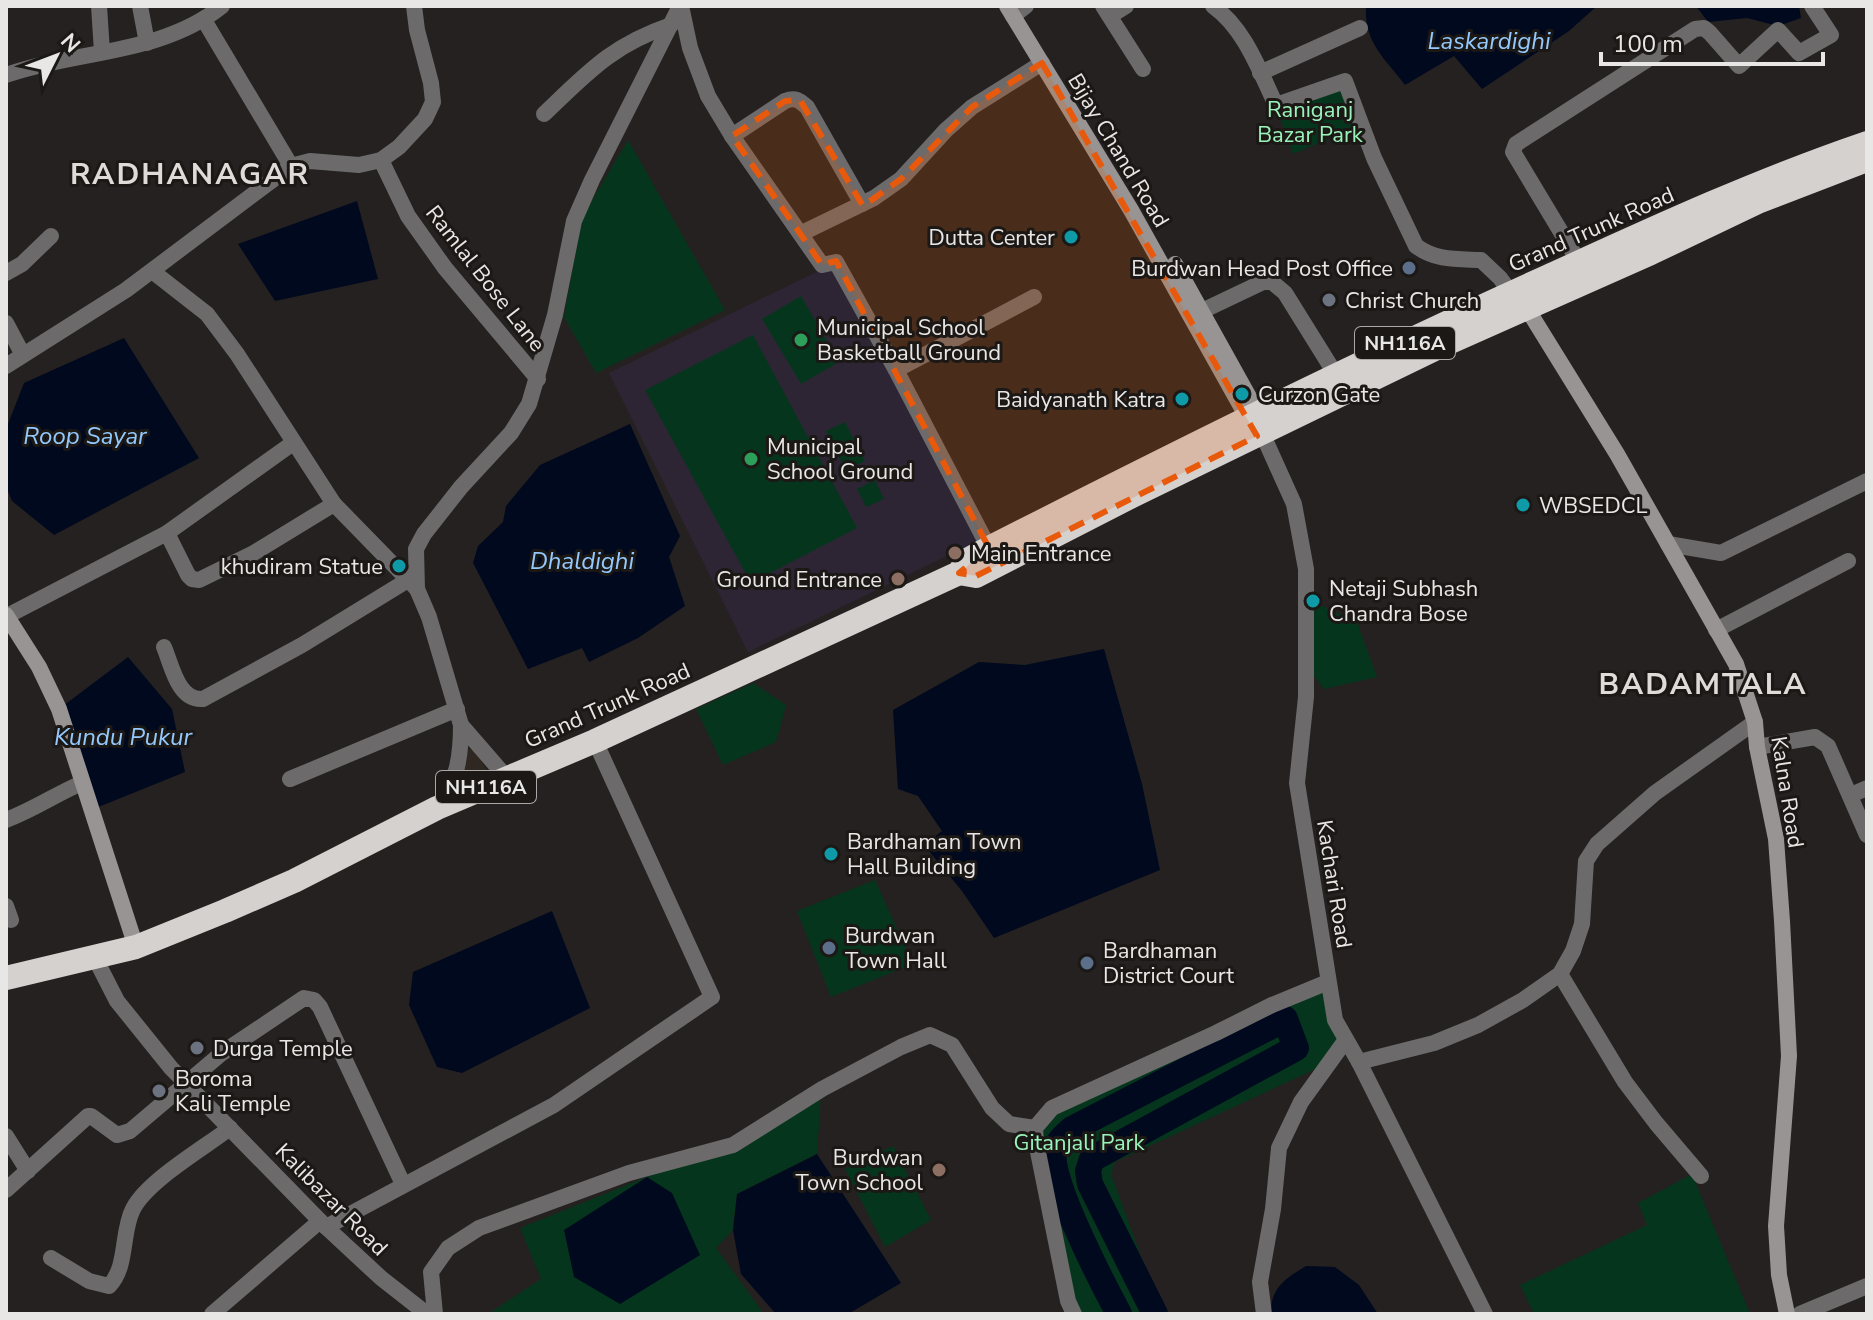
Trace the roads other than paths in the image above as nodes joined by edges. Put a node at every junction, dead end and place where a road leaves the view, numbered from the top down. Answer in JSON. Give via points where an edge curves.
{"nodes":[{"id":1,"x":99,"y":6,"type":"edge"},
{"id":2,"x":140,"y":6,"type":"edge"},
{"id":3,"x":222,"y":6,"type":"edge"},
{"id":4,"x":414,"y":6,"type":"edge"},
{"id":5,"x":681,"y":6,"type":"edge"},
{"id":6,"x":1126,"y":6,"type":"edge"},
{"id":7,"x":1213,"y":6,"type":"edge"},
{"id":8,"x":1812,"y":6,"type":"edge"},
{"id":9,"x":1017,"y":9,"type":"edge"},
{"id":10,"x":1106,"y":11,"type":"edge"},
{"id":11,"x":204,"y":20,"type":"junction"},
{"id":12,"x":671,"y":25,"type":"junction"},
{"id":13,"x":1360,"y":28,"type":"dead end"},
{"id":14,"x":147,"y":43,"type":"junction"},
{"id":15,"x":102,"y":52,"type":"junction"},
{"id":16,"x":1042,"y":63,"type":"junction"},
{"id":17,"x":1143,"y":69,"type":"dead end"},
{"id":18,"x":1260,"y":73,"type":"junction"},
{"id":19,"x":6,"y":75,"type":"edge"},
{"id":20,"x":544,"y":114,"type":"dead end"},
{"id":21,"x":732,"y":136,"type":"junction"},
{"id":22,"x":1867,"y":143,"type":"edge"},
{"id":23,"x":1867,"y":159,"type":"edge"},
{"id":24,"x":381,"y":160,"type":"junction"},
{"id":25,"x":291,"y":166,"type":"junction"},
{"id":26,"x":862,"y":204,"type":"junction"},
{"id":27,"x":802,"y":233,"type":"junction"},
{"id":28,"x":51,"y":236,"type":"dead end"},
{"id":29,"x":1579,"y":262,"type":"junction"},
{"id":30,"x":152,"y":271,"type":"junction"},
{"id":31,"x":6,"y":273,"type":"edge"},
{"id":32,"x":1034,"y":297,"type":"dead end"},
{"id":33,"x":1518,"y":297,"type":"junction"},
{"id":34,"x":1197,"y":314,"type":"junction"},
{"id":35,"x":6,"y":323,"type":"edge"},
{"id":36,"x":547,"y":346,"type":"junction"},
{"id":37,"x":23,"y":355,"type":"junction"},
{"id":38,"x":521,"y":356,"type":"junction"},
{"id":39,"x":6,"y":366,"type":"edge"},
{"id":40,"x":896,"y":370,"type":"junction"},
{"id":41,"x":1336,"y":375,"type":"junction"},
{"id":42,"x":538,"y":379,"type":"junction"},
{"id":43,"x":1258,"y":427,"type":"junction"},
{"id":44,"x":293,"y":443,"type":"junction"},
{"id":45,"x":1867,"y":481,"type":"edge"},
{"id":46,"x":334,"y":504,"type":"junction"},
{"id":47,"x":167,"y":533,"type":"junction"},
{"id":48,"x":1668,"y":544,"type":"junction"},
{"id":49,"x":989,"y":548,"type":"junction"},
{"id":50,"x":1848,"y":561,"type":"dead end"},
{"id":51,"x":959,"y":573,"type":"junction"},
{"id":52,"x":412,"y":585,"type":"junction"},
{"id":53,"x":6,"y":615,"type":"edge"},
{"id":54,"x":1716,"y":630,"type":"junction"},
{"id":55,"x":13,"y":641,"type":"edge"},
{"id":56,"x":164,"y":647,"type":"dead end"},
{"id":57,"x":459,"y":717,"type":"junction"},
{"id":58,"x":1755,"y":722,"type":"junction"},
{"id":59,"x":595,"y":741,"type":"junction"},
{"id":60,"x":1757,"y":747,"type":"junction"},
{"id":61,"x":507,"y":778,"type":"junction"},
{"id":62,"x":290,"y":779,"type":"dead end"},
{"id":63,"x":82,"y":783,"type":"junction"},
{"id":64,"x":1867,"y":788,"type":"edge"},
{"id":65,"x":1851,"y":795,"type":"junction"},
{"id":66,"x":437,"y":808,"type":"junction"},
{"id":67,"x":6,"y":820,"type":"edge"},
{"id":68,"x":1867,"y":835,"type":"edge"},
{"id":69,"x":136,"y":947,"type":"junction"},
{"id":70,"x":95,"y":958,"type":"junction"},
{"id":71,"x":1560,"y":974,"type":"junction"},
{"id":72,"x":6,"y":978,"type":"edge"},
{"id":73,"x":1328,"y":982,"type":"junction"},
{"id":74,"x":1345,"y":1041,"type":"junction"},
{"id":75,"x":1359,"y":1062,"type":"junction"},
{"id":76,"x":186,"y":1084,"type":"junction"},
{"id":77,"x":230,"y":1128,"type":"junction"},
{"id":78,"x":1035,"y":1128,"type":"junction"},
{"id":79,"x":6,"y":1136,"type":"edge"},
{"id":80,"x":28,"y":1171,"type":"junction"},
{"id":81,"x":1701,"y":1176,"type":"dead end"},
{"id":82,"x":403,"y":1184,"type":"junction"},
{"id":83,"x":6,"y":1190,"type":"edge"},
{"id":84,"x":323,"y":1224,"type":"junction"},
{"id":85,"x":51,"y":1258,"type":"dead end"},
{"id":86,"x":1867,"y":1286,"type":"edge"},
{"id":87,"x":212,"y":1314,"type":"edge"},
{"id":88,"x":427,"y":1314,"type":"edge"},
{"id":89,"x":435,"y":1314,"type":"edge"},
{"id":90,"x":1074,"y":1314,"type":"edge"},
{"id":91,"x":1264,"y":1314,"type":"edge"},
{"id":92,"x":1485,"y":1314,"type":"edge"},
{"id":93,"x":1787,"y":1314,"type":"edge"},
{"id":94,"x":1800,"y":1314,"type":"edge"}],
"edges":[{"from":1,"to":15,"type":"street"},
{"from":2,"to":14,"type":"street"},
{"from":3,"to":11,"type":"street"},
{"from":4,"to":24,"type":"street","via":[[433,102],[425,119]]},
{"from":5,"to":12,"type":"street"},
{"from":5,"to":21,"type":"street","via":[[708,96]]},
{"from":6,"to":10,"type":"street"},
{"from":7,"to":18,"type":"street","via":[[1238,32]]},
{"from":8,"to":29,"type":"street","via":[[1831,35],[1799,53],[1778,30],[1739,66],[1710,33],[1695,29],[1516,144],[1513,152]]},
{"from":9,"to":16,"type":"street","name":"Bijay Chand Road"},
{"from":9,"to":34,"type":"street","name":"Bijay Chand Road","via":[[1141,205]]},
{"from":10,"to":17,"type":"street"},
{"from":11,"to":14,"type":"street"},
{"from":11,"to":25,"type":"street"},
{"from":12,"to":20,"type":"street","via":[[623,45]]},
{"from":12,"to":36,"type":"street","via":[[574,221]]},
{"from":13,"to":18,"type":"street"},
{"from":14,"to":15,"type":"street"},
{"from":15,"to":19,"type":"street"},
{"from":16,"to":26,"type":"street","via":[[972,107],[901,179]]},
{"from":16,"to":34,"type":"street","name":"Bijay Chand Road"},
{"from":18,"to":33,"type":"street","via":[[1276,105],[1345,81],[1416,246],[1443,259],[1481,260]]},
{"from":21,"to":26,"type":"street","via":[[785,101],[800,100]]},
{"from":21,"to":27,"type":"street"},
{"from":22,"to":29,"type":"highway","name":"Grand Trunk Road","number":"NH116A","via":[[1757,183]]},
{"from":23,"to":33,"type":"highway","name":"Grand Trunk Road","number":"NH116A","via":[[1760,201],[1651,253]]},
{"from":24,"to":25,"type":"street"},
{"from":24,"to":38,"type":"street","name":"Ramlal Bose Lane","via":[[408,216],[445,268]]},
{"from":25,"to":30,"type":"street"},
{"from":26,"to":27,"type":"street"},
{"from":27,"to":40,"type":"street","via":[[822,265],[836,262]]},
{"from":28,"to":31,"type":"street"},
{"from":29,"to":33,"type":"highway","name":"Grand Trunk Road","number":"NH116A"},
{"from":30,"to":37,"type":"street"},
{"from":30,"to":44,"type":"street","via":[[207,314]]},
{"from":32,"to":40,"type":"street"},
{"from":33,"to":41,"type":"highway","name":"Grand Trunk Road","number":"NH116A"},
{"from":33,"to":43,"type":"highway","name":"Grand Trunk Road","number":"NH116A"},
{"from":33,"to":48,"type":"street","name":"Kalna Road"},
{"from":34,"to":41,"type":"street","via":[[1272,282],[1285,293]]},
{"from":34,"to":43,"type":"street"},
{"from":35,"to":37,"type":"street"},
{"from":36,"to":38,"type":"street"},
{"from":36,"to":42,"type":"street"},
{"from":37,"to":39,"type":"street"},
{"from":38,"to":42,"type":"street","name":"Ramlal Bose Lane"},
{"from":40,"to":49,"type":"street"},
{"from":41,"to":43,"type":"highway","name":"Grand Trunk Road","number":"NH116A"},
{"from":42,"to":52,"type":"street","via":[[511,433],[424,534],[416,549]]},
{"from":43,"to":49,"type":"highway","name":"Grand Trunk Road","number":"NH116A"},
{"from":43,"to":51,"type":"highway","name":"Grand Trunk Road","number":"NH116A","via":[[976,576]]},
{"from":43,"to":73,"type":"street","name":"Kachari Road","via":[[1294,504],[1306,569],[1306,697],[1297,783]]},
{"from":44,"to":46,"type":"street"},
{"from":44,"to":47,"type":"street"},
{"from":45,"to":48,"type":"street","via":[[1721,553]]},
{"from":46,"to":47,"type":"street","via":[[199,580],[188,575]]},
{"from":46,"to":52,"type":"street"},
{"from":47,"to":53,"type":"street"},
{"from":48,"to":54,"type":"street","name":"Kalna Road"},
{"from":49,"to":51,"type":"highway","name":"Grand Trunk Road","number":"NH116A","via":[[967,560]]},
{"from":50,"to":54,"type":"street"},
{"from":51,"to":59,"type":"highway","name":"Grand Trunk Road","number":"NH116A"},
{"from":52,"to":56,"type":"street","via":[[203,699],[186,694]]},
{"from":52,"to":57,"type":"street","via":[[429,617]]},
{"from":53,"to":55,"type":"street"},
{"from":54,"to":58,"type":"street","name":"Kalna Road","via":[[1736,664]]},
{"from":55,"to":63,"type":"street","via":[[39,667],[59,709]]},
{"from":57,"to":61,"type":"street"},
{"from":57,"to":62,"type":"street"},
{"from":57,"to":66,"type":"street","via":[[461,753],[455,780]]},
{"from":58,"to":60,"type":"street","name":"Kalna Road"},
{"from":58,"to":71,"type":"street","via":[[1655,793],[1597,844],[1586,861],[1582,924]]},
{"from":59,"to":61,"type":"highway","name":"Grand Trunk Road","number":"NH116A"},
{"from":59,"to":82,"type":"street","via":[[712,997],[554,1105]]},
{"from":60,"to":65,"type":"street","via":[[1815,737],[1828,746]]},
{"from":60,"to":93,"type":"street","name":"Kalna Road","via":[[1776,839],[1789,1056],[1776,1226]]},
{"from":61,"to":66,"type":"highway","name":"Grand Trunk Road","number":"NH116A"},
{"from":63,"to":67,"type":"street"},
{"from":63,"to":69,"type":"street"},
{"from":64,"to":65,"type":"street"},
{"from":65,"to":68,"type":"street"},
{"from":66,"to":69,"type":"highway","name":"Grand Trunk Road","number":"NH116A","via":[[294,881]]},
{"from":69,"to":70,"type":"highway","name":"Grand Trunk Road","number":"NH116A"},
{"from":70,"to":72,"type":"highway","name":"Grand Trunk Road","number":"NH116A"},
{"from":70,"to":76,"type":"street","name":"Kalibazar Road","via":[[117,1001]]},
{"from":71,"to":75,"type":"street","via":[[1478,1025],[1434,1043]]},
{"from":71,"to":81,"type":"street","via":[[1625,1082]]},
{"from":73,"to":74,"type":"street","name":"Kachari Road"},
{"from":73,"to":78,"type":"street","via":[[1052,1108]]},
{"from":74,"to":75,"type":"street","name":"Kachari Road"},
{"from":74,"to":91,"type":"street","via":[[1301,1102],[1279,1148],[1260,1282]]},
{"from":75,"to":92,"type":"street","name":"Kachari Road"},
{"from":76,"to":77,"type":"street","name":"Kalibazar Road"},
{"from":76,"to":80,"type":"street","via":[[123,1135],[88,1116]]},
{"from":76,"to":82,"type":"street","via":[[263,1024],[304,998],[314,1000]]},
{"from":77,"to":84,"type":"street","name":"Kalibazar Road"},
{"from":77,"to":85,"type":"street","via":[[141,1196],[109,1286],[89,1281]]},
{"from":78,"to":89,"type":"street","via":[[1009,1124],[992,1108],[952,1045],[930,1035],[822,1089],[733,1145],[629,1173],[479,1228],[448,1248],[431,1272]]},
{"from":78,"to":90,"type":"street"},
{"from":79,"to":80,"type":"street"},
{"from":80,"to":83,"type":"street"},
{"from":82,"to":84,"type":"street"},
{"from":84,"to":87,"type":"street"},
{"from":84,"to":88,"type":"street","name":"Kalibazar Road"},
{"from":86,"to":94,"type":"street"}]}
